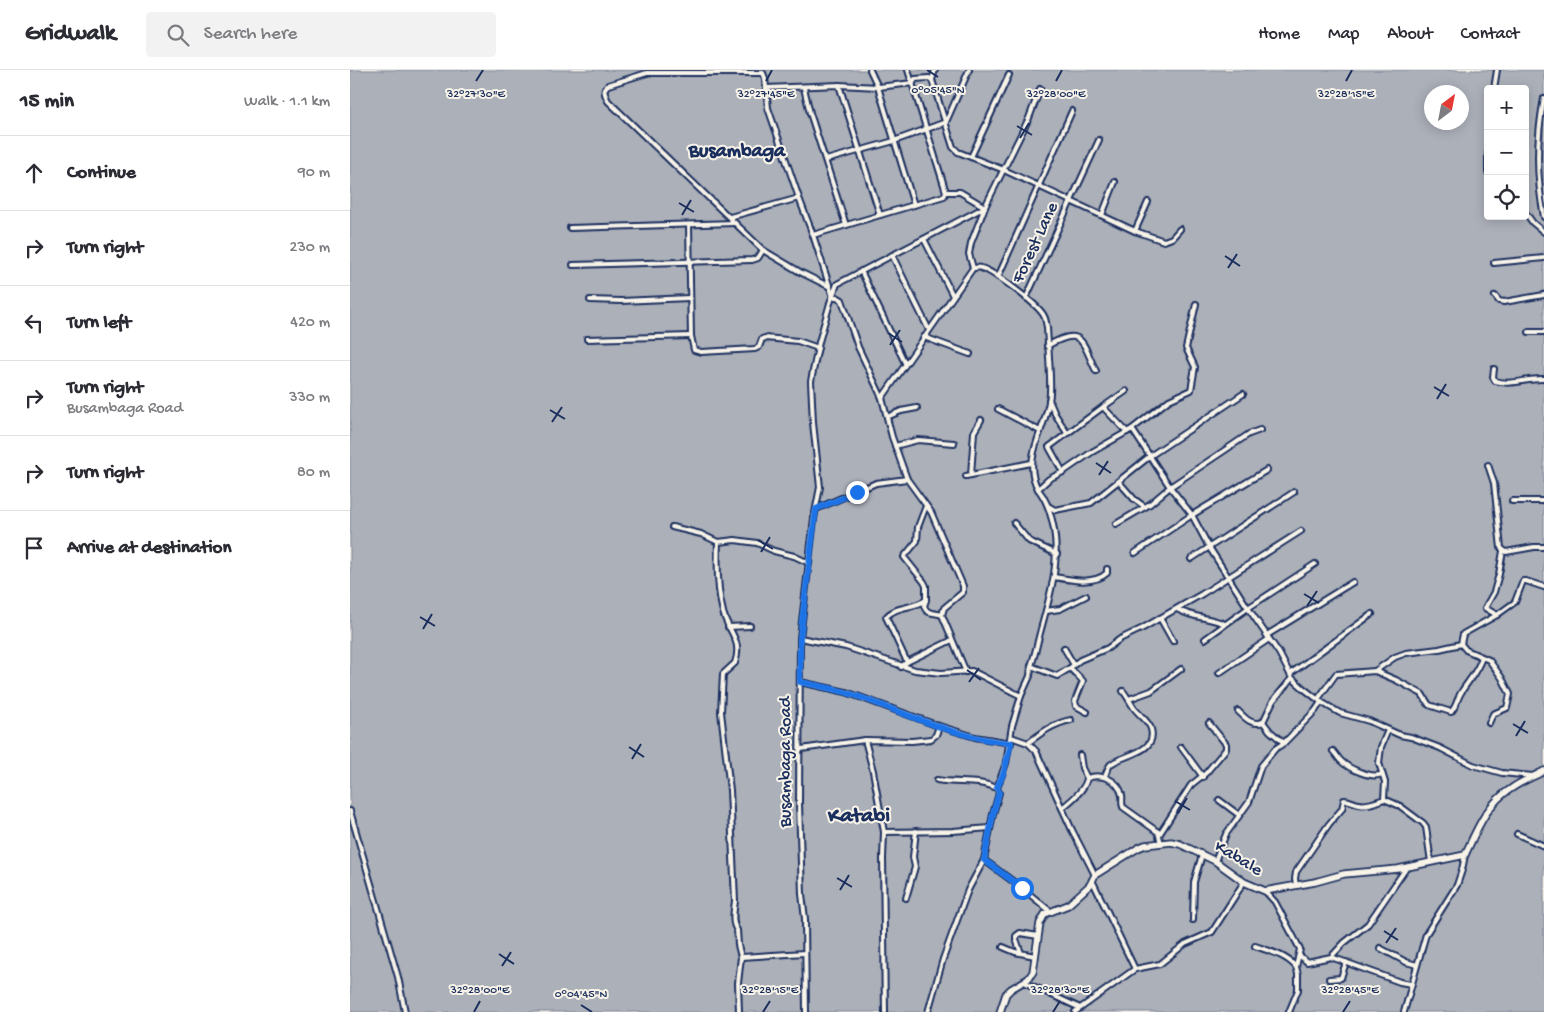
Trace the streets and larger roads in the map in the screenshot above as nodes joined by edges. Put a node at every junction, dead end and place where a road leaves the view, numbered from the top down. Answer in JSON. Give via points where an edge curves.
{"nodes":[{"id":1,"x":870,"y":70,"type":"edge"},
{"id":2,"x":908,"y":70,"type":"edge"},
{"id":3,"x":936,"y":70,"type":"edge"},
{"id":4,"x":969,"y":70,"type":"edge"},
{"id":5,"x":1497,"y":70,"type":"edge"},
{"id":6,"x":1009,"y":75,"type":"dead end"},
{"id":7,"x":932,"y":80,"type":"junction"},
{"id":8,"x":913,"y":83,"type":"junction"},
{"id":9,"x":839,"y":85,"type":"junction"},
{"id":10,"x":1495,"y":85,"type":"edge"},
{"id":11,"x":878,"y":87,"type":"junction"},
{"id":12,"x":766,"y":88,"type":"junction"},
{"id":13,"x":804,"y":88,"type":"junction"},
{"id":14,"x":1040,"y":89,"type":"dead end"},
{"id":15,"x":1544,"y":98,"type":"edge"},
{"id":16,"x":1072,"y":111,"type":"dead end"},
{"id":17,"x":1542,"y":120,"type":"edge"},
{"id":18,"x":946,"y":122,"type":"junction"},
{"id":19,"x":927,"y":130,"type":"junction"},
{"id":20,"x":894,"y":140,"type":"junction"},
{"id":21,"x":1099,"y":140,"type":"dead end"},
{"id":22,"x":859,"y":150,"type":"junction"},
{"id":23,"x":970,"y":157,"type":"junction"},
{"id":24,"x":826,"y":160,"type":"junction"},
{"id":25,"x":1004,"y":170,"type":"junction"},
{"id":26,"x":1116,"y":182,"type":"dead end"},
{"id":27,"x":1039,"y":186,"type":"junction"},
{"id":28,"x":946,"y":192,"type":"junction"},
{"id":29,"x":799,"y":198,"type":"junction"},
{"id":30,"x":1072,"y":201,"type":"junction"},
{"id":31,"x":1148,"y":202,"type":"dead end"},
{"id":32,"x":914,"y":204,"type":"junction"},
{"id":33,"x":985,"y":207,"type":"junction"},
{"id":34,"x":1543,"y":210,"type":"edge"},
{"id":35,"x":880,"y":215,"type":"junction"},
{"id":36,"x":1102,"y":215,"type":"junction"},
{"id":37,"x":1544,"y":217,"type":"edge"},
{"id":38,"x":730,"y":218,"type":"junction"},
{"id":39,"x":1529,"y":218,"type":"edge"},
{"id":40,"x":735,"y":223,"type":"junction"},
{"id":41,"x":689,"y":225,"type":"junction"},
{"id":42,"x":846,"y":225,"type":"junction"},
{"id":43,"x":570,"y":228,"type":"dead end"},
{"id":44,"x":1180,"y":229,"type":"dead end"},
{"id":45,"x":1135,"y":230,"type":"junction"},
{"id":46,"x":1544,"y":232,"type":"edge"},
{"id":47,"x":813,"y":235,"type":"junction"},
{"id":48,"x":924,"y":239,"type":"junction"},
{"id":49,"x":763,"y":250,"type":"junction"},
{"id":50,"x":892,"y":255,"type":"junction"},
{"id":51,"x":1544,"y":258,"type":"edge"},
{"id":52,"x":690,"y":262,"type":"junction"},
{"id":53,"x":1494,"y":263,"type":"dead end"},
{"id":54,"x":573,"y":265,"type":"dead end"},
{"id":55,"x":973,"y":268,"type":"junction"},
{"id":56,"x":861,"y":271,"type":"junction"},
{"id":57,"x":998,"y":277,"type":"junction"},
{"id":58,"x":830,"y":287,"type":"junction"},
{"id":59,"x":1544,"y":295,"type":"edge"},
{"id":60,"x":953,"y":296,"type":"junction"},
{"id":61,"x":1494,"y":296,"type":"dead end"},
{"id":62,"x":833,"y":297,"type":"junction"},
{"id":63,"x":690,"y":298,"type":"junction"},
{"id":64,"x":1026,"y":298,"type":"junction"},
{"id":65,"x":590,"y":300,"type":"dead end"},
{"id":66,"x":1196,"y":304,"type":"dead end"},
{"id":67,"x":929,"y":330,"type":"junction"},
{"id":68,"x":1529,"y":332,"type":"dead end"},
{"id":69,"x":1544,"y":332,"type":"edge"},
{"id":70,"x":691,"y":336,"type":"junction"},
{"id":71,"x":924,"y":337,"type":"junction"},
{"id":72,"x":587,"y":339,"type":"dead end"},
{"id":73,"x":1047,"y":346,"type":"junction"},
{"id":74,"x":818,"y":348,"type":"junction"},
{"id":75,"x":970,"y":354,"type":"dead end"},
{"id":76,"x":906,"y":363,"type":"junction"},
{"id":77,"x":1494,"y":369,"type":"dead end"},
{"id":78,"x":1096,"y":371,"type":"dead end"},
{"id":79,"x":1544,"y":379,"type":"edge"},
{"id":80,"x":1126,"y":391,"type":"dead end"},
{"id":81,"x":1243,"y":394,"type":"dead end"},
{"id":82,"x":882,"y":398,"type":"junction"},
{"id":83,"x":1049,"y":400,"type":"junction"},
{"id":84,"x":1103,"y":407,"type":"junction"},
{"id":85,"x":917,"y":408,"type":"dead end"},
{"id":86,"x":998,"y":410,"type":"dead end"},
{"id":87,"x":887,"y":417,"type":"junction"},
{"id":88,"x":981,"y":420,"type":"dead end"},
{"id":89,"x":1132,"y":429,"type":"junction"},
{"id":90,"x":1260,"y":430,"type":"dead end"},
{"id":91,"x":1040,"y":431,"type":"junction"},
{"id":92,"x":1127,"y":432,"type":"junction"},
{"id":93,"x":1067,"y":433,"type":"junction"},
{"id":94,"x":954,"y":444,"type":"dead end"},
{"id":95,"x":895,"y":446,"type":"junction"},
{"id":96,"x":1150,"y":456,"type":"junction"},
{"id":97,"x":1031,"y":463,"type":"junction"},
{"id":98,"x":1488,"y":466,"type":"dead end"},
{"id":99,"x":1267,"y":470,"type":"dead end"},
{"id":100,"x":1063,"y":472,"type":"junction"},
{"id":101,"x":907,"y":480,"type":"junction"},
{"id":102,"x":1119,"y":482,"type":"junction"},
{"id":103,"x":1170,"y":487,"type":"junction"},
{"id":104,"x":1038,"y":489,"type":"junction"},
{"id":105,"x":1294,"y":492,"type":"dead end"},
{"id":106,"x":1512,"y":501,"type":"dead end"},
{"id":107,"x":1544,"y":501,"type":"edge"},
{"id":108,"x":926,"y":506,"type":"junction"},
{"id":109,"x":1048,"y":506,"type":"junction"},
{"id":110,"x":1144,"y":507,"type":"junction"},
{"id":111,"x":816,"y":509,"type":"junction"},
{"id":112,"x":1192,"y":515,"type":"junction"},
{"id":113,"x":1014,"y":523,"type":"dead end"},
{"id":114,"x":1116,"y":524,"type":"dead end"},
{"id":115,"x":672,"y":527,"type":"dead end"},
{"id":116,"x":1301,"y":530,"type":"dead end"},
{"id":117,"x":718,"y":542,"type":"junction"},
{"id":118,"x":1209,"y":547,"type":"junction"},
{"id":119,"x":1544,"y":547,"type":"edge"},
{"id":120,"x":1503,"y":551,"type":"junction"},
{"id":121,"x":1135,"y":553,"type":"dead end"},
{"id":122,"x":1057,"y":554,"type":"junction"},
{"id":123,"x":1191,"y":559,"type":"dead end"},
{"id":124,"x":809,"y":563,"type":"junction"},
{"id":125,"x":1315,"y":564,"type":"dead end"},
{"id":126,"x":1107,"y":569,"type":"dead end"},
{"id":127,"x":1054,"y":577,"type":"junction"},
{"id":128,"x":1229,"y":578,"type":"junction"},
{"id":129,"x":1353,"y":582,"type":"dead end"},
{"id":130,"x":1544,"y":587,"type":"edge"},
{"id":131,"x":1086,"y":596,"type":"dead end"},
{"id":132,"x":926,"y":600,"type":"junction"},
{"id":133,"x":1248,"y":608,"type":"junction"},
{"id":134,"x":1177,"y":609,"type":"junction"},
{"id":135,"x":1046,"y":611,"type":"junction"},
{"id":136,"x":1372,"y":614,"type":"dead end"},
{"id":137,"x":942,"y":615,"type":"junction"},
{"id":138,"x":1497,"y":615,"type":"junction"},
{"id":139,"x":1160,"y":618,"type":"junction"},
{"id":140,"x":1225,"y":624,"type":"junction"},
{"id":141,"x":750,"y":626,"type":"dead end"},
{"id":142,"x":728,"y":627,"type":"junction"},
{"id":143,"x":1268,"y":637,"type":"junction"},
{"id":144,"x":800,"y":638,"type":"junction"},
{"id":145,"x":1205,"y":639,"type":"dead end"},
{"id":146,"x":952,"y":640,"type":"junction"},
{"id":147,"x":1173,"y":641,"type":"dead end"},
{"id":148,"x":1460,"y":644,"type":"junction"},
{"id":149,"x":1064,"y":648,"type":"dead end"},
{"id":150,"x":1482,"y":657,"type":"junction"},
{"id":151,"x":908,"y":662,"type":"junction"},
{"id":152,"x":1031,"y":666,"type":"junction"},
{"id":153,"x":1072,"y":666,"type":"junction"},
{"id":154,"x":901,"y":667,"type":"junction"},
{"id":155,"x":1181,"y":669,"type":"dead end"},
{"id":156,"x":1374,"y":671,"type":"junction"},
{"id":157,"x":966,"y":672,"type":"junction"},
{"id":158,"x":1219,"y":673,"type":"dead end"},
{"id":159,"x":1291,"y":676,"type":"junction"},
{"id":160,"x":800,"y":682,"type":"junction"},
{"id":161,"x":1123,"y":691,"type":"dead end"},
{"id":162,"x":1021,"y":696,"type":"junction"},
{"id":163,"x":1129,"y":699,"type":"junction"},
{"id":164,"x":1319,"y":700,"type":"junction"},
{"id":165,"x":1238,"y":710,"type":"dead end"},
{"id":166,"x":1086,"y":712,"type":"dead end"},
{"id":167,"x":1071,"y":720,"type":"dead end"},
{"id":168,"x":1263,"y":722,"type":"junction"},
{"id":169,"x":1209,"y":723,"type":"dead end"},
{"id":170,"x":1489,"y":724,"type":"dead end"},
{"id":171,"x":940,"y":726,"type":"junction"},
{"id":172,"x":1388,"y":730,"type":"junction"},
{"id":173,"x":1011,"y":737,"type":"junction"},
{"id":174,"x":865,"y":740,"type":"junction"},
{"id":175,"x":1011,"y":743,"type":"junction"},
{"id":176,"x":1028,"y":743,"type":"junction"},
{"id":177,"x":1284,"y":743,"type":"junction"},
{"id":178,"x":1181,"y":748,"type":"dead end"},
{"id":179,"x":800,"y":749,"type":"junction"},
{"id":180,"x":1333,"y":751,"type":"dead end"},
{"id":181,"x":1080,"y":755,"type":"dead end"},
{"id":182,"x":1544,"y":771,"type":"edge"},
{"id":183,"x":1382,"y":774,"type":"junction"},
{"id":184,"x":1105,"y":776,"type":"junction"},
{"id":185,"x":1533,"y":776,"type":"junction"},
{"id":186,"x":1203,"y":777,"type":"junction"},
{"id":187,"x":1087,"y":778,"type":"junction"},
{"id":188,"x":937,"y":780,"type":"dead end"},
{"id":189,"x":997,"y":788,"type":"junction"},
{"id":190,"x":1384,"y":799,"type":"junction"},
{"id":191,"x":1219,"y":800,"type":"dead end"},
{"id":192,"x":1062,"y":808,"type":"junction"},
{"id":193,"x":350,"y":810,"type":"edge"},
{"id":194,"x":1239,"y":815,"type":"junction"},
{"id":195,"x":990,"y":828,"type":"junction"},
{"id":196,"x":916,"y":831,"type":"junction"},
{"id":197,"x":884,"y":832,"type":"junction"},
{"id":198,"x":1517,"y":834,"type":"dead end"},
{"id":199,"x":1160,"y":835,"type":"junction"},
{"id":200,"x":1161,"y":843,"type":"junction"},
{"id":201,"x":1544,"y":846,"type":"edge"},
{"id":202,"x":1202,"y":855,"type":"junction"},
{"id":203,"x":1465,"y":855,"type":"junction"},
{"id":204,"x":984,"y":860,"type":"junction"},
{"id":205,"x":1215,"y":861,"type":"junction"},
{"id":206,"x":1431,"y":862,"type":"junction"},
{"id":207,"x":1407,"y":867,"type":"junction"},
{"id":208,"x":1094,"y":878,"type":"junction"},
{"id":209,"x":1244,"y":882,"type":"junction"},
{"id":210,"x":1296,"y":885,"type":"junction"},
{"id":211,"x":1265,"y":891,"type":"junction"},
{"id":212,"x":906,"y":898,"type":"dead end"},
{"id":213,"x":1050,"y":911,"type":"junction"},
{"id":214,"x":1193,"y":920,"type":"dead end"},
{"id":215,"x":1038,"y":936,"type":"junction"},
{"id":216,"x":1255,"y":946,"type":"dead end"},
{"id":217,"x":1003,"y":947,"type":"dead end"},
{"id":218,"x":1380,"y":948,"type":"dead end"},
{"id":219,"x":804,"y":953,"type":"junction"},
{"id":220,"x":1021,"y":953,"type":"junction"},
{"id":221,"x":1035,"y":956,"type":"junction"},
{"id":222,"x":1299,"y":956,"type":"junction"},
{"id":223,"x":741,"y":957,"type":"junction"},
{"id":224,"x":1331,"y":957,"type":"junction"},
{"id":225,"x":1346,"y":962,"type":"junction"},
{"id":226,"x":1417,"y":965,"type":"junction"},
{"id":227,"x":1296,"y":967,"type":"junction"},
{"id":228,"x":1134,"y":969,"type":"junction"},
{"id":229,"x":1329,"y":979,"type":"dead end"},
{"id":230,"x":1024,"y":982,"type":"junction"},
{"id":231,"x":1411,"y":984,"type":"junction"},
{"id":232,"x":1080,"y":1008,"type":"junction"},
{"id":233,"x":404,"y":1011,"type":"edge"},
{"id":234,"x":739,"y":1012,"type":"edge"},
{"id":235,"x":806,"y":1012,"type":"edge"},
{"id":236,"x":885,"y":1012,"type":"edge"},
{"id":237,"x":928,"y":1012,"type":"edge"},
{"id":238,"x":1000,"y":1012,"type":"edge"},
{"id":239,"x":1074,"y":1012,"type":"edge"},
{"id":240,"x":1289,"y":1012,"type":"edge"},
{"id":241,"x":1404,"y":1012,"type":"edge"}],
"edges":[{"from":1,"to":11,"type":"street"},
{"from":2,"to":8,"type":"street"},
{"from":3,"to":7,"type":"street"},
{"from":4,"to":18,"type":"street"},
{"from":5,"to":10,"type":"street"},
{"from":6,"to":23,"type":"street"},
{"from":7,"to":8,"type":"street","via":[[915,79]]},
{"from":7,"to":18,"type":"street"},
{"from":8,"to":11,"type":"street"},
{"from":8,"to":19,"type":"street"},
{"from":9,"to":11,"type":"street"},
{"from":9,"to":13,"type":"street"},
{"from":9,"to":22,"type":"street"},
{"from":11,"to":20,"type":"street"},
{"from":12,"to":13,"type":"street"},
{"from":12,"to":29,"type":"street","via":[[768,108]]},
{"from":12,"to":38,"type":"street","via":[[761,73],[647,73],[604,88],[608,101]]},
{"from":13,"to":24,"type":"street"},
{"from":14,"to":25,"type":"street"},
{"from":15,"to":17,"type":"street"},
{"from":16,"to":27,"type":"street"},
{"from":17,"to":34,"type":"street","via":[[1538,176]]},
{"from":18,"to":19,"type":"street"},
{"from":18,"to":23,"type":"street","via":[[955,150]]},
{"from":19,"to":20,"type":"street"},
{"from":19,"to":28,"type":"street"},
{"from":20,"to":22,"type":"street"},
{"from":20,"to":32,"type":"street"},
{"from":21,"to":30,"type":"street","name":"Forest Lane"},
{"from":22,"to":24,"type":"street"},
{"from":22,"to":35,"type":"street"},
{"from":23,"to":25,"type":"street"},
{"from":24,"to":42,"type":"street"},
{"from":25,"to":27,"type":"street"},
{"from":25,"to":33,"type":"street"},
{"from":26,"to":36,"type":"street"},
{"from":27,"to":30,"type":"street"},
{"from":27,"to":57,"type":"street"},
{"from":28,"to":32,"type":"street","via":[[944,196]]},
{"from":28,"to":33,"type":"street","via":[[960,192]]},
{"from":29,"to":38,"type":"street"},
{"from":29,"to":47,"type":"street"},
{"from":30,"to":36,"type":"street"},
{"from":30,"to":64,"type":"street","name":"Forest Lane"},
{"from":31,"to":45,"type":"street"},
{"from":32,"to":35,"type":"street"},
{"from":33,"to":48,"type":"street","name":"Busambaga Road"},
{"from":33,"to":55,"type":"street","via":[[970,249]]},
{"from":34,"to":37,"type":"street"},
{"from":35,"to":42,"type":"street"},
{"from":36,"to":45,"type":"street"},
{"from":38,"to":40,"type":"street"},
{"from":39,"to":46,"type":"street"},
{"from":40,"to":41,"type":"street"},
{"from":40,"to":49,"type":"street"},
{"from":41,"to":43,"type":"street"},
{"from":41,"to":52,"type":"street"},
{"from":42,"to":47,"type":"street"},
{"from":44,"to":45,"type":"street","via":[[1164,241]]},
{"from":47,"to":58,"type":"street"},
{"from":48,"to":50,"type":"street","name":"Busambaga Road"},
{"from":48,"to":60,"type":"street"},
{"from":49,"to":52,"type":"street","via":[[756,260]]},
{"from":49,"to":58,"type":"street"},
{"from":50,"to":56,"type":"street","name":"Busambaga Road"},
{"from":50,"to":67,"type":"street"},
{"from":51,"to":53,"type":"street"},
{"from":52,"to":54,"type":"street"},
{"from":52,"to":63,"type":"street"},
{"from":55,"to":57,"type":"street","via":[[982,268]]},
{"from":55,"to":60,"type":"street"},
{"from":56,"to":62,"type":"street","name":"Busambaga Road","via":[[837,284]]},
{"from":56,"to":76,"type":"street"},
{"from":57,"to":64,"type":"street"},
{"from":58,"to":62,"type":"street"},
{"from":59,"to":61,"type":"street","via":[[1504,302]]},
{"from":60,"to":67,"type":"street"},
{"from":62,"to":74,"type":"street","name":"Busambaga Road"},
{"from":62,"to":82,"type":"street","via":[[842,300],[858,347]]},
{"from":63,"to":65,"type":"street"},
{"from":63,"to":70,"type":"street"},
{"from":64,"to":73,"type":"street","via":[[1045,317]]},
{"from":66,"to":89,"type":"street","via":[[1186,348],[1195,366],[1191,390],[1169,400]]},
{"from":67,"to":71,"type":"street"},
{"from":68,"to":69,"type":"street"},
{"from":70,"to":72,"type":"street"},
{"from":70,"to":74,"type":"street","via":[[694,350],[701,352],[755,349],[765,338],[798,341]]},
{"from":71,"to":75,"type":"street"},
{"from":71,"to":76,"type":"street"},
{"from":73,"to":78,"type":"street","via":[[1064,337],[1076,337]]},
{"from":73,"to":83,"type":"street"},
{"from":74,"to":111,"type":"street","name":"Busambaga Road","via":[[811,393],[820,487]]},
{"from":76,"to":82,"type":"street"},
{"from":77,"to":79,"type":"street","via":[[1493,377],[1500,383]]},
{"from":80,"to":84,"type":"street"},
{"from":81,"to":96,"type":"street"},
{"from":82,"to":87,"type":"street"},
{"from":83,"to":91,"type":"street"},
{"from":83,"to":93,"type":"street"},
{"from":84,"to":92,"type":"street"},
{"from":84,"to":93,"type":"street"},
{"from":85,"to":87,"type":"street","via":[[901,410]]},
{"from":86,"to":91,"type":"street"},
{"from":87,"to":95,"type":"street"},
{"from":88,"to":97,"type":"street","via":[[974,432],[968,475]]},
{"from":89,"to":92,"type":"street"},
{"from":89,"to":96,"type":"street"},
{"from":90,"to":103,"type":"street"},
{"from":91,"to":97,"type":"street"},
{"from":92,"to":100,"type":"street"},
{"from":93,"to":100,"type":"street","via":[[1049,447]]},
{"from":94,"to":95,"type":"street","via":[[918,440]]},
{"from":95,"to":101,"type":"street"},
{"from":96,"to":102,"type":"street"},
{"from":96,"to":103,"type":"street"},
{"from":97,"to":104,"type":"street","via":[[1031,474]]},
{"from":98,"to":120,"type":"street","via":[[1494,483],[1499,542]]},
{"from":99,"to":112,"type":"street"},
{"from":100,"to":104,"type":"street"},
{"from":101,"to":108,"type":"street"},
{"from":101,"to":111,"type":"street","via":[[876,483]]},
{"from":102,"to":109,"type":"street","via":[[1091,503],[1055,510]]},
{"from":102,"to":110,"type":"street"},
{"from":103,"to":110,"type":"street"},
{"from":103,"to":112,"type":"street"},
{"from":104,"to":109,"type":"street"},
{"from":105,"to":118,"type":"street"},
{"from":106,"to":107,"type":"street"},
{"from":108,"to":132,"type":"street","via":[[918,527],[917,541],[904,557],[924,582]]},
{"from":108,"to":137,"type":"street","via":[[963,586],[963,592],[944,608]]},
{"from":109,"to":122,"type":"street"},
{"from":110,"to":114,"type":"street"},
{"from":111,"to":124,"type":"street","name":"Busambaga Road"},
{"from":112,"to":118,"type":"street"},
{"from":112,"to":121,"type":"street"},
{"from":113,"to":122,"type":"street","via":[[1029,541]]},
{"from":115,"to":117,"type":"street"},
{"from":116,"to":128,"type":"street"},
{"from":117,"to":124,"type":"street","via":[[757,543]]},
{"from":117,"to":142,"type":"street","via":[[720,599]]},
{"from":118,"to":123,"type":"street"},
{"from":118,"to":128,"type":"street"},
{"from":119,"to":120,"type":"street"},
{"from":120,"to":138,"type":"street","via":[[1494,592],[1485,608]]},
{"from":122,"to":127,"type":"street"},
{"from":124,"to":144,"type":"street","name":"Busambaga Road"},
{"from":125,"to":133,"type":"street"},
{"from":126,"to":127,"type":"street","via":[[1105,575],[1087,581]]},
{"from":127,"to":135,"type":"street"},
{"from":128,"to":133,"type":"street"},
{"from":128,"to":134,"type":"street"},
{"from":129,"to":143,"type":"street"},
{"from":130,"to":138,"type":"street","via":[[1523,581],[1515,602]]},
{"from":131,"to":135,"type":"street","via":[[1060,609]]},
{"from":132,"to":137,"type":"street","via":[[926,610]]},
{"from":132,"to":151,"type":"street","via":[[886,616]]},
{"from":133,"to":140,"type":"street"},
{"from":133,"to":143,"type":"street"},
{"from":134,"to":139,"type":"street"},
{"from":134,"to":140,"type":"street","via":[[1187,615]]},
{"from":135,"to":152,"type":"street"},
{"from":136,"to":159,"type":"street"},
{"from":137,"to":146,"type":"street"},
{"from":138,"to":148,"type":"street","via":[[1463,634]]},
{"from":139,"to":147,"type":"street"},
{"from":139,"to":153,"type":"street"},
{"from":140,"to":145,"type":"street"},
{"from":141,"to":142,"type":"street"},
{"from":142,"to":223,"type":"street","via":[[738,645],[733,666],[722,674],[722,712],[730,790],[733,915]]},
{"from":143,"to":158,"type":"street"},
{"from":143,"to":159,"type":"street"},
{"from":144,"to":154,"type":"street","via":[[846,647]]},
{"from":144,"to":160,"type":"street","name":"Busambaga Road"},
{"from":146,"to":151,"type":"street"},
{"from":146,"to":157,"type":"street"},
{"from":148,"to":150,"type":"street"},
{"from":148,"to":156,"type":"street","via":[[1406,653]]},
{"from":149,"to":153,"type":"street"},
{"from":150,"to":156,"type":"street","via":[[1451,712],[1429,705],[1422,694]]},
{"from":150,"to":170,"type":"street","via":[[1489,660],[1510,694],[1508,708],[1493,714]]},
{"from":151,"to":154,"type":"street"},
{"from":152,"to":153,"type":"street","via":[[1057,676]]},
{"from":152,"to":162,"type":"street"},
{"from":153,"to":166,"type":"street","via":[[1083,682],[1076,706]]},
{"from":154,"to":157,"type":"street","via":[[941,673]]},
{"from":155,"to":163,"type":"street","via":[[1151,691]]},
{"from":156,"to":164,"type":"street","via":[[1336,674]]},
{"from":157,"to":162,"type":"street","via":[[979,674]]},
{"from":159,"to":164,"type":"street"},
{"from":159,"to":168,"type":"street"},
{"from":160,"to":171,"type":"street","via":[[846,692]]},
{"from":160,"to":179,"type":"street","name":"Busambaga Road"},
{"from":161,"to":163,"type":"street"},
{"from":162,"to":173,"type":"street"},
{"from":163,"to":184,"type":"street","via":[[1149,725],[1151,738],[1134,755],[1112,763]]},
{"from":164,"to":172,"type":"street","via":[[1340,714],[1369,721]]},
{"from":164,"to":177,"type":"street","via":[[1315,711]]},
{"from":165,"to":168,"type":"street","via":[[1251,722]]},
{"from":167,"to":176,"type":"street","via":[[1050,727]]},
{"from":168,"to":177,"type":"street"},
{"from":169,"to":186,"type":"street","via":[[1226,746]]},
{"from":171,"to":174,"type":"street","via":[[931,739]]},
{"from":171,"to":175,"type":"street","via":[[975,737]]},
{"from":172,"to":183,"type":"street","via":[[1380,752]]},
{"from":172,"to":185,"type":"street","via":[[1440,748],[1473,765],[1502,773]]},
{"from":173,"to":175,"type":"street"},
{"from":173,"to":176,"type":"street"},
{"from":174,"to":179,"type":"street"},
{"from":174,"to":197,"type":"street"},
{"from":175,"to":189,"type":"street"},
{"from":176,"to":192,"type":"street","via":[[1036,751]]},
{"from":177,"to":194,"type":"street","via":[[1261,766],[1249,802]]},
{"from":178,"to":186,"type":"street"},
{"from":179,"to":219,"type":"street","name":"Busambaga Road"},
{"from":180,"to":183,"type":"street","via":[[1346,765],[1373,776]]},
{"from":181,"to":187,"type":"street"},
{"from":182,"to":185,"type":"street"},
{"from":183,"to":190,"type":"street"},
{"from":184,"to":187,"type":"street"},
{"from":184,"to":199,"type":"street","via":[[1121,793],[1123,807]]},
{"from":185,"to":203,"type":"street","via":[[1494,802]]},
{"from":186,"to":199,"type":"street","via":[[1191,785]]},
{"from":187,"to":192,"type":"street","via":[[1082,789]]},
{"from":188,"to":189,"type":"street","via":[[984,782]]},
{"from":189,"to":195,"type":"street","via":[[999,792]]},
{"from":190,"to":206,"type":"street","via":[[1423,823]]},
{"from":190,"to":210,"type":"street","via":[[1364,804],[1344,800],[1342,809],[1296,872]]},
{"from":191,"to":194,"type":"street"},
{"from":192,"to":208,"type":"street"},
{"from":193,"to":233,"type":"street","via":[[398,977]]},
{"from":194,"to":205,"type":"street","via":[[1223,840]]},
{"from":195,"to":196,"type":"street"},
{"from":195,"to":204,"type":"street"},
{"from":196,"to":197,"type":"street"},
{"from":196,"to":212,"type":"street","via":[[915,867]]},
{"from":197,"to":236,"type":"street"},
{"from":198,"to":201,"type":"street"},
{"from":199,"to":200,"type":"street"},
{"from":200,"to":202,"type":"street","name":"Kabale","via":[[1180,844]]},
{"from":200,"to":208,"type":"street","name":"Kabale","via":[[1138,848]]},
{"from":202,"to":205,"type":"street","name":"Kabale"},
{"from":202,"to":214,"type":"street","via":[[1194,882]]},
{"from":203,"to":206,"type":"street","name":"Kabale"},
{"from":203,"to":226,"type":"street","via":[[1459,880],[1430,926]]},
{"from":204,"to":213,"type":"street"},
{"from":204,"to":237,"type":"street","via":[[968,890]]},
{"from":205,"to":209,"type":"street","name":"Kabale"},
{"from":206,"to":207,"type":"street","name":"Kabale"},
{"from":207,"to":210,"type":"street","name":"Kabale","via":[[1344,874]]},
{"from":207,"to":224,"type":"street","via":[[1368,924]]},
{"from":208,"to":213,"type":"street","name":"Kabale","via":[[1073,901]]},
{"from":208,"to":228,"type":"street"},
{"from":209,"to":211,"type":"street","name":"Kabale"},
{"from":209,"to":228,"type":"street","via":[[1212,932],[1185,944],[1160,964]]},
{"from":210,"to":211,"type":"street","name":"Kabale"},
{"from":211,"to":222,"type":"street","via":[[1275,902],[1296,940]]},
{"from":213,"to":215,"type":"street","via":[[1042,918]]},
{"from":215,"to":220,"type":"street","via":[[1020,933],[1016,936]]},
{"from":215,"to":221,"type":"street"},
{"from":216,"to":227,"type":"street","via":[[1292,962]]},
{"from":217,"to":220,"type":"street"},
{"from":218,"to":226,"type":"street"},
{"from":219,"to":223,"type":"street"},
{"from":219,"to":235,"type":"street","name":"Busambaga Road"},
{"from":220,"to":221,"type":"street"},
{"from":221,"to":230,"type":"street","via":[[1033,972]]},
{"from":222,"to":224,"type":"street","via":[[1307,962]]},
{"from":222,"to":227,"type":"street"},
{"from":223,"to":234,"type":"street"},
{"from":224,"to":225,"type":"street"},
{"from":225,"to":229,"type":"street","via":[[1341,978]]},
{"from":225,"to":231,"type":"street"},
{"from":226,"to":231,"type":"street"},
{"from":227,"to":240,"type":"street","via":[[1298,990]]},
{"from":228,"to":232,"type":"street"},
{"from":230,"to":232,"type":"street"},
{"from":230,"to":238,"type":"street","via":[[1006,994]]},
{"from":231,"to":241,"type":"street"},
{"from":232,"to":239,"type":"street"}]}
